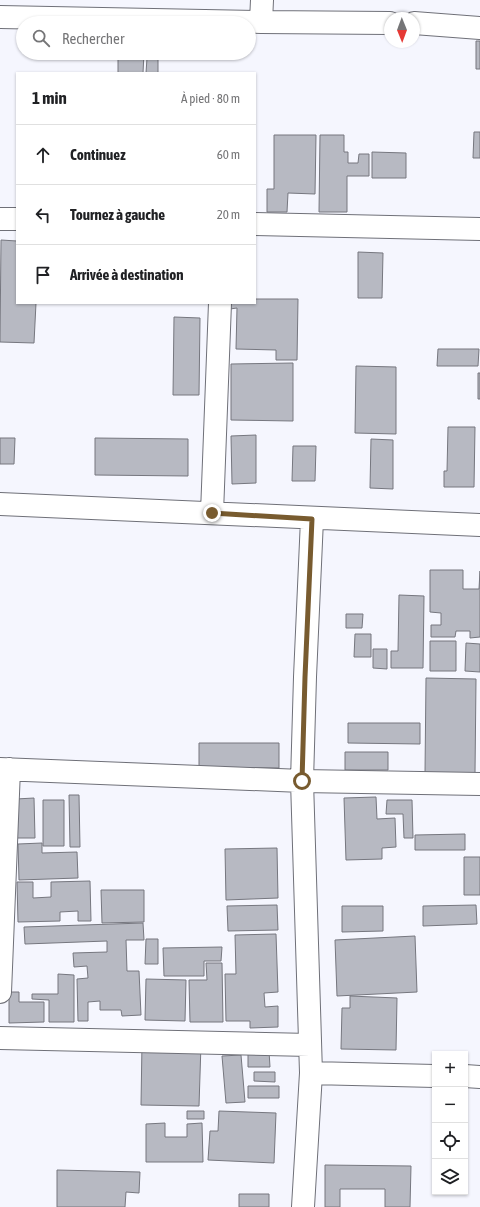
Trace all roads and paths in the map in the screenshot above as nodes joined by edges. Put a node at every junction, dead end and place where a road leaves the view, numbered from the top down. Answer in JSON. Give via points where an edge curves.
{"nodes":[{"id":1,"x":262,"y":0,"type":"edge"},
{"id":2,"x":0,"y":17,"type":"edge"},
{"id":3,"x":16,"y":17,"type":"edge"},
{"id":4,"x":256,"y":22,"type":"edge"},
{"id":5,"x":261,"y":22,"type":"junction"},
{"id":6,"x":384,"y":23,"type":"edge"},
{"id":7,"x":420,"y":23,"type":"edge"},
{"id":8,"x":480,"y":28,"type":"edge"},
{"id":9,"x":0,"y":219,"type":"edge"},
{"id":10,"x":16,"y":219,"type":"edge"},
{"id":11,"x":256,"y":224,"type":"edge"},
{"id":12,"x":480,"y":229,"type":"edge"},
{"id":13,"x":220,"y":304,"type":"edge"},
{"id":14,"x":0,"y":504,"type":"edge"},
{"id":15,"x":212,"y":513,"type":"junction"},
{"id":16,"x":312,"y":519,"type":"junction"},
{"id":17,"x":480,"y":525,"type":"edge"},
{"id":18,"x":4,"y":769,"type":"edge"},
{"id":19,"x":302,"y":781,"type":"junction"},
{"id":20,"x":480,"y":784,"type":"edge"},
{"id":21,"x":0,"y":992,"type":"edge"},
{"id":22,"x":0,"y":1038,"type":"edge"},
{"id":23,"x":310,"y":1046,"type":"junction"},
{"id":24,"x":311,"y":1073,"type":"junction"},
{"id":25,"x":432,"y":1076,"type":"edge"},
{"id":26,"x":468,"y":1076,"type":"edge"},
{"id":27,"x":480,"y":1077,"type":"edge"},
{"id":28,"x":303,"y":1207,"type":"edge"}],
"edges":[{"from":1,"to":5,"type":"street"},
{"from":2,"to":3,"type":"street"},
{"from":4,"to":5,"type":"street"},
{"from":5,"to":6,"type":"street"},
{"from":7,"to":8,"type":"street"},
{"from":9,"to":10,"type":"street"},
{"from":11,"to":12,"type":"street"},
{"from":13,"to":15,"type":"street"},
{"from":14,"to":15,"type":"street"},
{"from":15,"to":16,"type":"street"},
{"from":16,"to":17,"type":"street"},
{"from":16,"to":19,"type":"street"},
{"from":18,"to":19,"type":"street"},
{"from":18,"to":21,"type":"street"},
{"from":19,"to":20,"type":"street"},
{"from":19,"to":23,"type":"street"},
{"from":22,"to":23,"type":"street"},
{"from":23,"to":24,"type":"street"},
{"from":24,"to":25,"type":"street"},
{"from":24,"to":28,"type":"street"},
{"from":26,"to":27,"type":"street"}]}
